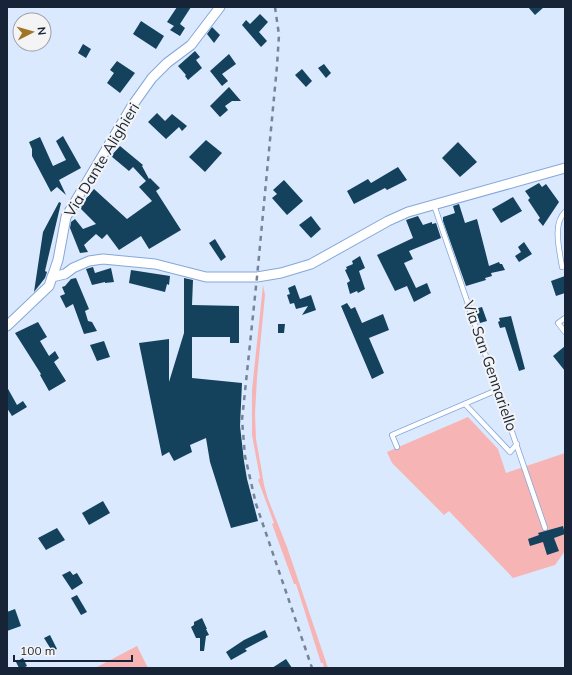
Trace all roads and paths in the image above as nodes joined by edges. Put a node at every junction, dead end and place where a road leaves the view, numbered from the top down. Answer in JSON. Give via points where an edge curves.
{"nodes":[{"id":1,"x":220,"y":7,"type":"edge"},
{"id":2,"x":565,"y":168,"type":"edge"},
{"id":3,"x":434,"y":205,"type":"junction"},
{"id":4,"x":565,"y":212,"type":"edge"},
{"id":5,"x":562,"y":267,"type":"dead end"},
{"id":6,"x":52,"y":276,"type":"junction"},
{"id":7,"x":565,"y":318,"type":"edge"},
{"id":8,"x":7,"y":326,"type":"edge"},
{"id":9,"x":565,"y":332,"type":"edge"},
{"id":10,"x":497,"y":390,"type":"junction"},
{"id":11,"x":464,"y":404,"type":"junction"},
{"id":12,"x":517,"y":444,"type":"junction"},
{"id":13,"x":397,"y":447,"type":"dead end"},
{"id":14,"x":545,"y":528,"type":"dead end"}],
"edges":[{"from":1,"to":6,"type":"street","name":"Via Dante Alighieri","via":[[191,45],[152,78],[132,106],[66,217],[58,260]]},
{"from":2,"to":3,"type":"street"},
{"from":3,"to":6,"type":"street","via":[[408,212],[311,264],[281,273],[258,277],[206,277],[155,264],[103,260],[89,261],[65,274]]},
{"from":3,"to":10,"type":"lane","name":"Via San Gennariello"},
{"from":4,"to":5,"type":"lane","via":[[557,227]]},
{"from":6,"to":8,"type":"street","name":"Via Dante Alighieri","via":[[48,286]]},
{"from":7,"to":9,"type":"lane","via":[[558,323]]},
{"from":10,"to":11,"type":"lane"},
{"from":10,"to":12,"type":"lane","name":"Via San Gennariello"},
{"from":11,"to":12,"type":"lane","via":[[510,452]]},
{"from":11,"to":13,"type":"lane","via":[[392,435]]},
{"from":12,"to":14,"type":"lane","name":"Via San Gennariello"}]}
